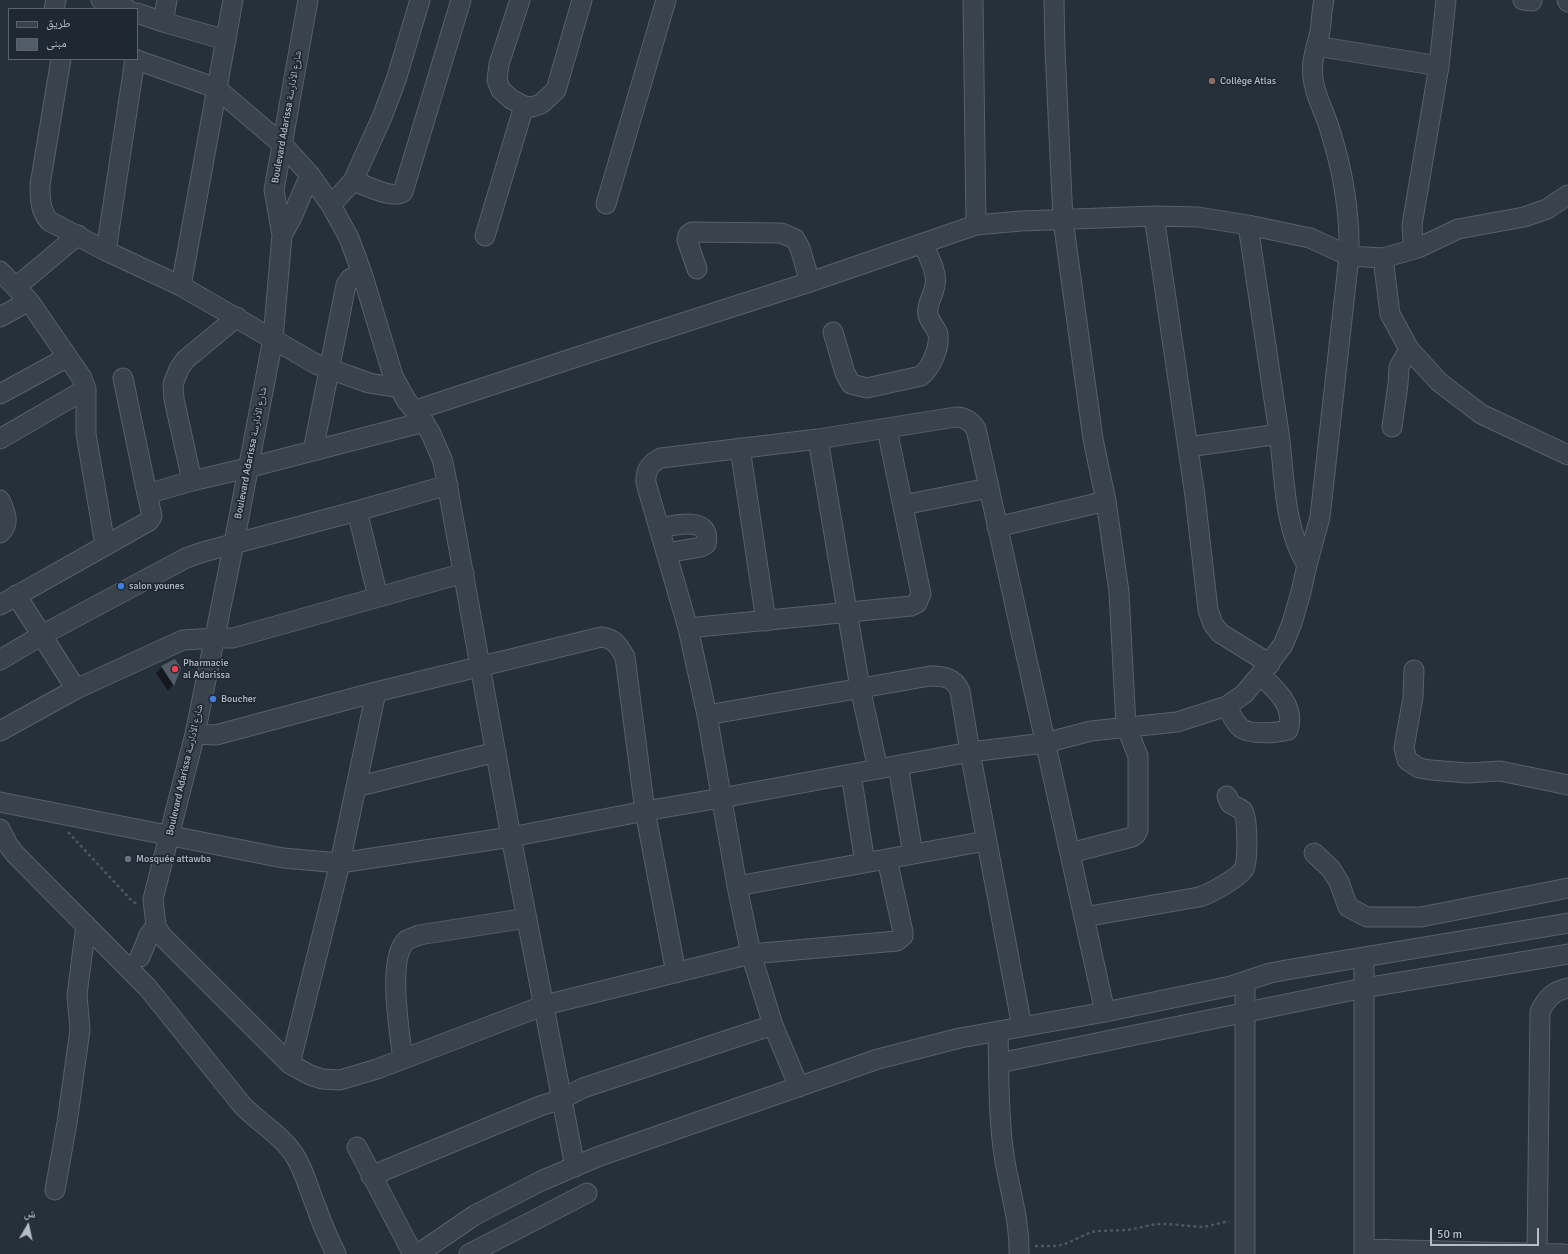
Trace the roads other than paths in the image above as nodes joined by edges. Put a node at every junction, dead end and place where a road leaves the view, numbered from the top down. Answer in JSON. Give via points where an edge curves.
{"nodes":[{"id":1,"x":101,"y":0,"type":"edge"},
{"id":2,"x":167,"y":0,"type":"edge"},
{"id":3,"x":233,"y":0,"type":"edge"},
{"id":4,"x":308,"y":0,"type":"edge"},
{"id":5,"x":420,"y":0,"type":"edge"},
{"id":6,"x":461,"y":0,"type":"edge"},
{"id":7,"x":520,"y":0,"type":"edge"},
{"id":8,"x":582,"y":0,"type":"edge"},
{"id":9,"x":666,"y":0,"type":"edge"},
{"id":10,"x":973,"y":0,"type":"edge"},
{"id":11,"x":1054,"y":0,"type":"edge"},
{"id":12,"x":1324,"y":0,"type":"edge"},
{"id":13,"x":1446,"y":0,"type":"edge"},
{"id":14,"x":124,"y":8,"type":"edge"},
{"id":15,"x":138,"y":13,"type":"edge"},
{"id":16,"x":163,"y":22,"type":"junction"},
{"id":17,"x":226,"y":40,"type":"junction"},
{"id":18,"x":1316,"y":46,"type":"junction"},
{"id":19,"x":61,"y":60,"type":"edge"},
{"id":20,"x":134,"y":60,"type":"edge"},
{"id":21,"x":137,"y":60,"type":"edge"},
{"id":22,"x":1439,"y":66,"type":"junction"},
{"id":23,"x":216,"y":88,"type":"junction"},
{"id":24,"x":524,"y":106,"type":"junction"},
{"id":25,"x":283,"y":145,"type":"junction"},
{"id":26,"x":310,"y":175,"type":"junction"},
{"id":27,"x":353,"y":181,"type":"junction"},
{"id":28,"x":1568,"y":195,"type":"edge"},
{"id":29,"x":606,"y":204,"type":"dead end"},
{"id":30,"x":331,"y":205,"type":"junction"},
{"id":31,"x":1154,"y":216,"type":"junction"},
{"id":32,"x":1063,"y":220,"type":"junction"},
{"id":33,"x":976,"y":225,"type":"junction"},
{"id":34,"x":1248,"y":225,"type":"junction"},
{"id":35,"x":282,"y":235,"type":"junction"},
{"id":36,"x":78,"y":236,"type":"junction"},
{"id":37,"x":485,"y":236,"type":"dead end"},
{"id":38,"x":923,"y":244,"type":"junction"},
{"id":39,"x":1418,"y":248,"type":"junction"},
{"id":40,"x":106,"y":251,"type":"junction"},
{"id":41,"x":1350,"y":256,"type":"junction"},
{"id":42,"x":1383,"y":258,"type":"junction"},
{"id":43,"x":697,"y":269,"type":"dead end"},
{"id":44,"x":0,"y":271,"type":"edge"},
{"id":45,"x":362,"y":273,"type":"junction"},
{"id":46,"x":810,"y":282,"type":"junction"},
{"id":47,"x":181,"y":286,"type":"junction"},
{"id":48,"x":16,"y":287,"type":"junction"},
{"id":49,"x":29,"y":301,"type":"junction"},
{"id":50,"x":0,"y":317,"type":"edge"},
{"id":51,"x":237,"y":317,"type":"junction"},
{"id":52,"x":833,"y":332,"type":"dead end"},
{"id":53,"x":273,"y":340,"type":"junction"},
{"id":54,"x":1409,"y":349,"type":"junction"},
{"id":55,"x":66,"y":358,"type":"junction"},
{"id":56,"x":329,"y":369,"type":"junction"},
{"id":57,"x":122,"y":378,"type":"dead end"},
{"id":58,"x":399,"y":388,"type":"junction"},
{"id":59,"x":86,"y":389,"type":"junction"},
{"id":60,"x":0,"y":394,"type":"edge"},
{"id":61,"x":420,"y":416,"type":"junction"},
{"id":62,"x":1392,"y":427,"type":"dead end"},
{"id":63,"x":887,"y":428,"type":"junction"},
{"id":64,"x":1279,"y":434,"type":"junction"},
{"id":65,"x":0,"y":439,"type":"edge"},
{"id":66,"x":818,"y":439,"type":"junction"},
{"id":67,"x":1188,"y":447,"type":"junction"},
{"id":68,"x":740,"y":448,"type":"junction"},
{"id":69,"x":313,"y":452,"type":"junction"},
{"id":70,"x":1568,"y":455,"type":"edge"},
{"id":71,"x":247,"y":468,"type":"junction"},
{"id":72,"x":192,"y":481,"type":"junction"},
{"id":73,"x":448,"y":485,"type":"junction"},
{"id":74,"x":989,"y":488,"type":"junction"},
{"id":75,"x":147,"y":494,"type":"junction"},
{"id":76,"x":0,"y":500,"type":"edge"},
{"id":77,"x":1106,"y":500,"type":"junction"},
{"id":78,"x":903,"y":505,"type":"junction"},
{"id":79,"x":357,"y":511,"type":"junction"},
{"id":80,"x":997,"y":527,"type":"junction"},
{"id":81,"x":659,"y":528,"type":"junction"},
{"id":82,"x":0,"y":533,"type":"edge"},
{"id":83,"x":234,"y":543,"type":"junction"},
{"id":84,"x":105,"y":545,"type":"junction"},
{"id":85,"x":666,"y":553,"type":"junction"},
{"id":86,"x":1307,"y":565,"type":"junction"},
{"id":87,"x":464,"y":573,"type":"junction"},
{"id":88,"x":16,"y":595,"type":"junction"},
{"id":89,"x":378,"y":597,"type":"junction"},
{"id":90,"x":0,"y":605,"type":"edge"},
{"id":91,"x":847,"y":613,"type":"junction"},
{"id":92,"x":766,"y":621,"type":"junction"},
{"id":93,"x":688,"y":628,"type":"junction"},
{"id":94,"x":42,"y":635,"type":"junction"},
{"id":95,"x":215,"y":638,"type":"junction"},
{"id":96,"x":0,"y":660,"type":"edge"},
{"id":97,"x":480,"y":665,"type":"junction"},
{"id":98,"x":1265,"y":670,"type":"junction"},
{"id":99,"x":1414,"y":670,"type":"dead end"},
{"id":100,"x":860,"y":688,"type":"junction"},
{"id":101,"x":76,"y":689,"type":"junction"},
{"id":102,"x":376,"y":692,"type":"junction"},
{"id":103,"x":1227,"y":706,"type":"junction"},
{"id":104,"x":707,"y":715,"type":"junction"},
{"id":105,"x":1126,"y":726,"type":"junction"},
{"id":106,"x":0,"y":731,"type":"edge"},
{"id":107,"x":195,"y":734,"type":"junction"},
{"id":108,"x":1045,"y":743,"type":"junction"},
{"id":109,"x":496,"y":752,"type":"junction"},
{"id":110,"x":970,"y":752,"type":"junction"},
{"id":111,"x":898,"y":766,"type":"junction"},
{"id":112,"x":878,"y":769,"type":"junction"},
{"id":113,"x":851,"y":774,"type":"junction"},
{"id":114,"x":1568,"y":785,"type":"edge"},
{"id":115,"x":356,"y":787,"type":"junction"},
{"id":116,"x":1227,"y":796,"type":"dead end"},
{"id":117,"x":721,"y":798,"type":"junction"},
{"id":118,"x":0,"y":802,"type":"edge"},
{"id":119,"x":645,"y":811,"type":"junction"},
{"id":120,"x":0,"y":829,"type":"edge"},
{"id":121,"x":170,"y":834,"type":"junction"},
{"id":122,"x":511,"y":837,"type":"junction"},
{"id":123,"x":986,"y":841,"type":"junction"},
{"id":124,"x":1070,"y":853,"type":"junction"},
{"id":125,"x":1314,"y":853,"type":"dead end"},
{"id":126,"x":913,"y":854,"type":"junction"},
{"id":127,"x":887,"y":859,"type":"junction"},
{"id":128,"x":340,"y":863,"type":"junction"},
{"id":129,"x":865,"y":863,"type":"junction"},
{"id":130,"x":737,"y":886,"type":"junction"},
{"id":131,"x":1568,"y":888,"type":"edge"},
{"id":132,"x":1084,"y":917,"type":"junction"},
{"id":133,"x":527,"y":918,"type":"junction"},
{"id":134,"x":155,"y":920,"type":"junction"},
{"id":135,"x":1568,"y":923,"type":"edge"},
{"id":136,"x":86,"y":924,"type":"junction"},
{"id":137,"x":752,"y":954,"type":"junction"},
{"id":138,"x":1568,"y":954,"type":"edge"},
{"id":139,"x":140,"y":956,"type":"dead end"},
{"id":140,"x":1364,"y":956,"type":"junction"},
{"id":141,"x":676,"y":973,"type":"junction"},
{"id":142,"x":1245,"y":982,"type":"junction"},
{"id":143,"x":1364,"y":988,"type":"junction"},
{"id":144,"x":1568,"y":988,"type":"edge"},
{"id":145,"x":544,"y":1005,"type":"junction"},
{"id":146,"x":1105,"y":1012,"type":"junction"},
{"id":147,"x":1245,"y":1012,"type":"junction"},
{"id":148,"x":773,"y":1025,"type":"junction"},
{"id":149,"x":1022,"y":1027,"type":"junction"},
{"id":150,"x":998,"y":1031,"type":"junction"},
{"id":151,"x":403,"y":1059,"type":"junction"},
{"id":152,"x":999,"y":1063,"type":"junction"},
{"id":153,"x":290,"y":1064,"type":"junction"},
{"id":154,"x":799,"y":1087,"type":"junction"},
{"id":155,"x":562,"y":1099,"type":"junction"},
{"id":156,"x":357,"y":1147,"type":"dead end"},
{"id":157,"x":574,"y":1167,"type":"junction"},
{"id":158,"x":372,"y":1176,"type":"junction"},
{"id":159,"x":55,"y":1190,"type":"dead end"},
{"id":160,"x":588,"y":1193,"type":"dead end"},
{"id":161,"x":1019,"y":1248,"type":"edge"},
{"id":162,"x":1364,"y":1251,"type":"edge"},
{"id":163,"x":1537,"y":1252,"type":"junction"},
{"id":164,"x":336,"y":1254,"type":"edge"},
{"id":165,"x":413,"y":1254,"type":"edge"},
{"id":166,"x":418,"y":1254,"type":"edge"},
{"id":167,"x":469,"y":1254,"type":"edge"},
{"id":168,"x":1245,"y":1254,"type":"edge"},
{"id":169,"x":1564,"y":1254,"type":"edge"}],
"edges":[{"from":1,"to":14,"type":"street"},
{"from":2,"to":16,"type":"street"},
{"from":3,"to":17,"type":"street"},
{"from":4,"to":25,"type":"street","name":"Boulevard Adarissa شارع الأدارسة"},
{"from":5,"to":27,"type":"street","via":[[396,80]]},
{"from":6,"to":27,"type":"street","via":[[403,192],[399,195],[387,194]]},
{"from":7,"to":24,"type":"street","via":[[499,64],[497,80],[501,90]]},
{"from":8,"to":24,"type":"street","via":[[556,90],[541,104]]},
{"from":9,"to":29,"type":"street"},
{"from":10,"to":33,"type":"street"},
{"from":11,"to":32,"type":"street"},
{"from":12,"to":18,"type":"street"},
{"from":13,"to":22,"type":"street"},
{"from":15,"to":16,"type":"street"},
{"from":16,"to":17,"type":"street"},
{"from":17,"to":23,"type":"street"},
{"from":18,"to":22,"type":"street"},
{"from":18,"to":41,"type":"street","via":[[1312,62],[1313,79],[1339,160],[1350,229]]},
{"from":19,"to":36,"type":"street","via":[[40,197],[44,216]]},
{"from":20,"to":40,"type":"street"},
{"from":21,"to":23,"type":"street"},
{"from":22,"to":39,"type":"street","via":[[1412,225],[1413,242]]},
{"from":23,"to":25,"type":"street"},
{"from":23,"to":47,"type":"street"},
{"from":24,"to":37,"type":"street"},
{"from":25,"to":26,"type":"street"},
{"from":25,"to":35,"type":"street","name":"Boulevard Adarissa شارع الأدارسة","via":[[274,190]]},
{"from":26,"to":30,"type":"street"},
{"from":26,"to":35,"type":"street","name":"Boulevard Adarissa شارع الأدارسة"},
{"from":27,"to":30,"type":"street"},
{"from":28,"to":39,"type":"street","via":[[1547,209],[1524,217],[1458,229]]},
{"from":30,"to":45,"type":"street","via":[[349,238]]},
{"from":31,"to":32,"type":"street"},
{"from":31,"to":34,"type":"street","via":[[1198,217]]},
{"from":31,"to":67,"type":"street"},
{"from":32,"to":33,"type":"street"},
{"from":32,"to":77,"type":"street","via":[[1093,439]]},
{"from":33,"to":38,"type":"street"},
{"from":34,"to":41,"type":"street","via":[[1310,238]]},
{"from":34,"to":64,"type":"street"},
{"from":35,"to":53,"type":"street","name":"Boulevard Adarissa شارع الأدارسة"},
{"from":36,"to":40,"type":"street"},
{"from":36,"to":48,"type":"street"},
{"from":38,"to":46,"type":"street"},
{"from":38,"to":52,"type":"street","via":[[935,274],[936,284],[928,314],[938,335],[936,350],[927,370],[920,376],[867,388],[851,384],[845,373]]},
{"from":39,"to":42,"type":"street"},
{"from":40,"to":47,"type":"street"},
{"from":41,"to":42,"type":"street"},
{"from":41,"to":86,"type":"street","via":[[1320,518]]},
{"from":42,"to":54,"type":"street","via":[[1390,314]]},
{"from":43,"to":46,"type":"street","via":[[687,240],[692,232],[780,233],[795,239]]},
{"from":44,"to":48,"type":"street"},
{"from":45,"to":56,"type":"street","via":[[350,279],[346,285]]},
{"from":45,"to":58,"type":"street","via":[[388,363]]},
{"from":46,"to":61,"type":"street","via":[[592,352]]},
{"from":47,"to":51,"type":"street"},
{"from":48,"to":49,"type":"street"},
{"from":49,"to":50,"type":"street"},
{"from":49,"to":55,"type":"street"},
{"from":51,"to":53,"type":"street"},
{"from":51,"to":72,"type":"street","via":[[185,360],[173,384]]},
{"from":53,"to":56,"type":"street"},
{"from":53,"to":71,"type":"street","name":"Boulevard Adarissa شارع الأدارسة"},
{"from":54,"to":62,"type":"street","via":[[1399,367]]},
{"from":54,"to":70,"type":"street","via":[[1439,382],[1480,414]]},
{"from":55,"to":59,"type":"street","via":[[82,378]]},
{"from":55,"to":60,"type":"street"},
{"from":56,"to":58,"type":"street","via":[[369,383]]},
{"from":56,"to":69,"type":"street"},
{"from":57,"to":75,"type":"street"},
{"from":58,"to":61,"type":"street"},
{"from":59,"to":65,"type":"street"},
{"from":59,"to":84,"type":"street","via":[[86,434]]},
{"from":61,"to":69,"type":"street"},
{"from":61,"to":73,"type":"street","via":[[442,459]]},
{"from":63,"to":66,"type":"street"},
{"from":63,"to":74,"type":"street","via":[[956,417],[966,418],[976,429]]},
{"from":63,"to":78,"type":"street"},
{"from":64,"to":67,"type":"street"},
{"from":64,"to":86,"type":"street","via":[[1287,506],[1299,553]]},
{"from":66,"to":68,"type":"street"},
{"from":66,"to":91,"type":"street"},
{"from":67,"to":98,"type":"street","via":[[1208,610],[1213,624],[1220,633]]},
{"from":68,"to":81,"type":"street","via":[[661,458],[650,464],[646,483]]},
{"from":68,"to":92,"type":"street"},
{"from":69,"to":71,"type":"street"},
{"from":71,"to":72,"type":"street"},
{"from":71,"to":83,"type":"street","name":"Boulevard Adarissa شارع الأدارسة"},
{"from":72,"to":75,"type":"street"},
{"from":73,"to":79,"type":"street"},
{"from":73,"to":87,"type":"street"},
{"from":74,"to":78,"type":"street"},
{"from":74,"to":80,"type":"street"},
{"from":75,"to":84,"type":"street","via":[[152,516],[149,521]]},
{"from":76,"to":82,"type":"street","via":[[7,519]]},
{"from":77,"to":80,"type":"street"},
{"from":77,"to":105,"type":"street","via":[[1119,592]]},
{"from":78,"to":91,"type":"street","via":[[921,594],[919,601],[910,606]]},
{"from":79,"to":83,"type":"street"},
{"from":79,"to":89,"type":"street"},
{"from":80,"to":108,"type":"street"},
{"from":81,"to":85,"type":"street"},
{"from":81,"to":85,"type":"street","via":[[694,524],[700,526],[707,539],[706,544],[701,547]]},
{"from":83,"to":94,"type":"street","via":[[186,558]]},
{"from":83,"to":95,"type":"street","name":"Boulevard Adarissa شارع الأدارسة"},
{"from":84,"to":88,"type":"street"},
{"from":85,"to":93,"type":"street"},
{"from":86,"to":98,"type":"street","via":[[1292,623],[1283,645]]},
{"from":87,"to":89,"type":"street"},
{"from":87,"to":97,"type":"street"},
{"from":88,"to":90,"type":"street"},
{"from":88,"to":94,"type":"street"},
{"from":89,"to":95,"type":"street","via":[[233,638]]},
{"from":91,"to":92,"type":"street"},
{"from":91,"to":100,"type":"street"},
{"from":92,"to":93,"type":"street"},
{"from":93,"to":104,"type":"street"},
{"from":94,"to":96,"type":"street"},
{"from":94,"to":101,"type":"street"},
{"from":95,"to":101,"type":"street","via":[[184,640]]},
{"from":95,"to":107,"type":"street","name":"Boulevard Adarissa شارع الأدارسة"},
{"from":97,"to":102,"type":"street"},
{"from":97,"to":109,"type":"street"},
{"from":97,"to":119,"type":"street","via":[[601,637],[608,637],[614,641],[625,657]]},
{"from":98,"to":103,"type":"street","via":[[1244,694]]},
{"from":98,"to":103,"type":"street","via":[[1285,701],[1290,723],[1288,730],[1253,733],[1242,729]]},
{"from":99,"to":114,"type":"street","via":[[1413,697],[1404,748],[1407,760],[1419,768],[1431,770],[1468,773],[1500,771]]},
{"from":100,"to":104,"type":"street"},
{"from":100,"to":110,"type":"street","via":[[930,676],[953,680],[958,684],[960,691]]},
{"from":100,"to":112,"type":"street"},
{"from":101,"to":106,"type":"street"},
{"from":102,"to":107,"type":"street","via":[[216,735]]},
{"from":102,"to":115,"type":"street"},
{"from":103,"to":105,"type":"street","via":[[1177,722]]},
{"from":104,"to":117,"type":"street"},
{"from":105,"to":108,"type":"street","via":[[1091,731]]},
{"from":105,"to":124,"type":"street","via":[[1138,756],[1138,830],[1132,837]]},
{"from":107,"to":121,"type":"street","name":"Boulevard Adarissa شارع الأدارسة"},
{"from":108,"to":110,"type":"street"},
{"from":108,"to":124,"type":"street"},
{"from":109,"to":115,"type":"street"},
{"from":109,"to":122,"type":"street"},
{"from":110,"to":111,"type":"street"},
{"from":110,"to":123,"type":"street"},
{"from":111,"to":112,"type":"street"},
{"from":111,"to":126,"type":"street"},
{"from":112,"to":113,"type":"street"},
{"from":113,"to":117,"type":"street"},
{"from":113,"to":129,"type":"street"},
{"from":115,"to":128,"type":"street"},
{"from":116,"to":132,"type":"street","via":[[1230,803],[1243,810],[1246,817],[1246,859],[1244,868],[1238,874],[1210,894]]},
{"from":117,"to":119,"type":"street"},
{"from":117,"to":130,"type":"street"},
{"from":118,"to":121,"type":"street"},
{"from":119,"to":122,"type":"street"},
{"from":119,"to":141,"type":"street"},
{"from":120,"to":136,"type":"street","via":[[15,854]]},
{"from":121,"to":128,"type":"street","via":[[283,858]]},
{"from":121,"to":134,"type":"street","name":"Boulevard Adarissa شارع الأدارسة","via":[[153,899]]},
{"from":122,"to":128,"type":"street"},
{"from":122,"to":133,"type":"street"},
{"from":123,"to":126,"type":"street"},
{"from":123,"to":149,"type":"street"},
{"from":124,"to":132,"type":"street"},
{"from":125,"to":131,"type":"street","via":[[1332,869],[1348,907],[1367,917],[1421,917]]},
{"from":126,"to":127,"type":"street"},
{"from":127,"to":129,"type":"street"},
{"from":127,"to":137,"type":"street","via":[[903,932],[903,936],[897,941]]},
{"from":128,"to":153,"type":"street"},
{"from":129,"to":130,"type":"street"},
{"from":130,"to":137,"type":"street"},
{"from":132,"to":146,"type":"street"},
{"from":133,"to":145,"type":"street"},
{"from":133,"to":151,"type":"street","via":[[419,935],[407,941],[400,951],[396,969],[396,1008]]},
{"from":134,"to":139,"type":"street"},
{"from":134,"to":153,"type":"street","via":[[161,935]]},
{"from":135,"to":140,"type":"street"},
{"from":136,"to":159,"type":"street","via":[[78,995],[80,1030]]},
{"from":136,"to":164,"type":"street","via":[[148,988],[242,1105],[294,1153]]},
{"from":137,"to":141,"type":"street"},
{"from":137,"to":148,"type":"street"},
{"from":138,"to":143,"type":"street"},
{"from":140,"to":142,"type":"street","via":[[1270,973]]},
{"from":140,"to":143,"type":"street"},
{"from":141,"to":145,"type":"street"},
{"from":142,"to":146,"type":"street"},
{"from":142,"to":147,"type":"street"},
{"from":143,"to":147,"type":"street"},
{"from":143,"to":162,"type":"street"},
{"from":144,"to":163,"type":"street","via":[[1558,990],[1549,997],[1540,1012]]},
{"from":145,"to":151,"type":"street"},
{"from":145,"to":155,"type":"street"},
{"from":146,"to":149,"type":"street"},
{"from":147,"to":152,"type":"street"},
{"from":147,"to":168,"type":"street"},
{"from":148,"to":154,"type":"street"},
{"from":148,"to":155,"type":"street","via":[[583,1088]]},
{"from":149,"to":150,"type":"street"},
{"from":150,"to":152,"type":"street"},
{"from":150,"to":154,"type":"street","via":[[905,1052],[838,1072]]},
{"from":151,"to":153,"type":"street","via":[[340,1080],[322,1080]]},
{"from":152,"to":161,"type":"street","via":[[1004,1154],[1016,1210]]},
{"from":154,"to":157,"type":"street"},
{"from":155,"to":157,"type":"street"},
{"from":155,"to":158,"type":"street"},
{"from":156,"to":158,"type":"street"},
{"from":157,"to":166,"type":"street","via":[[507,1197]]},
{"from":158,"to":165,"type":"street"},
{"from":160,"to":167,"type":"street"},
{"from":162,"to":163,"type":"street"},
{"from":163,"to":169,"type":"street"}]}
